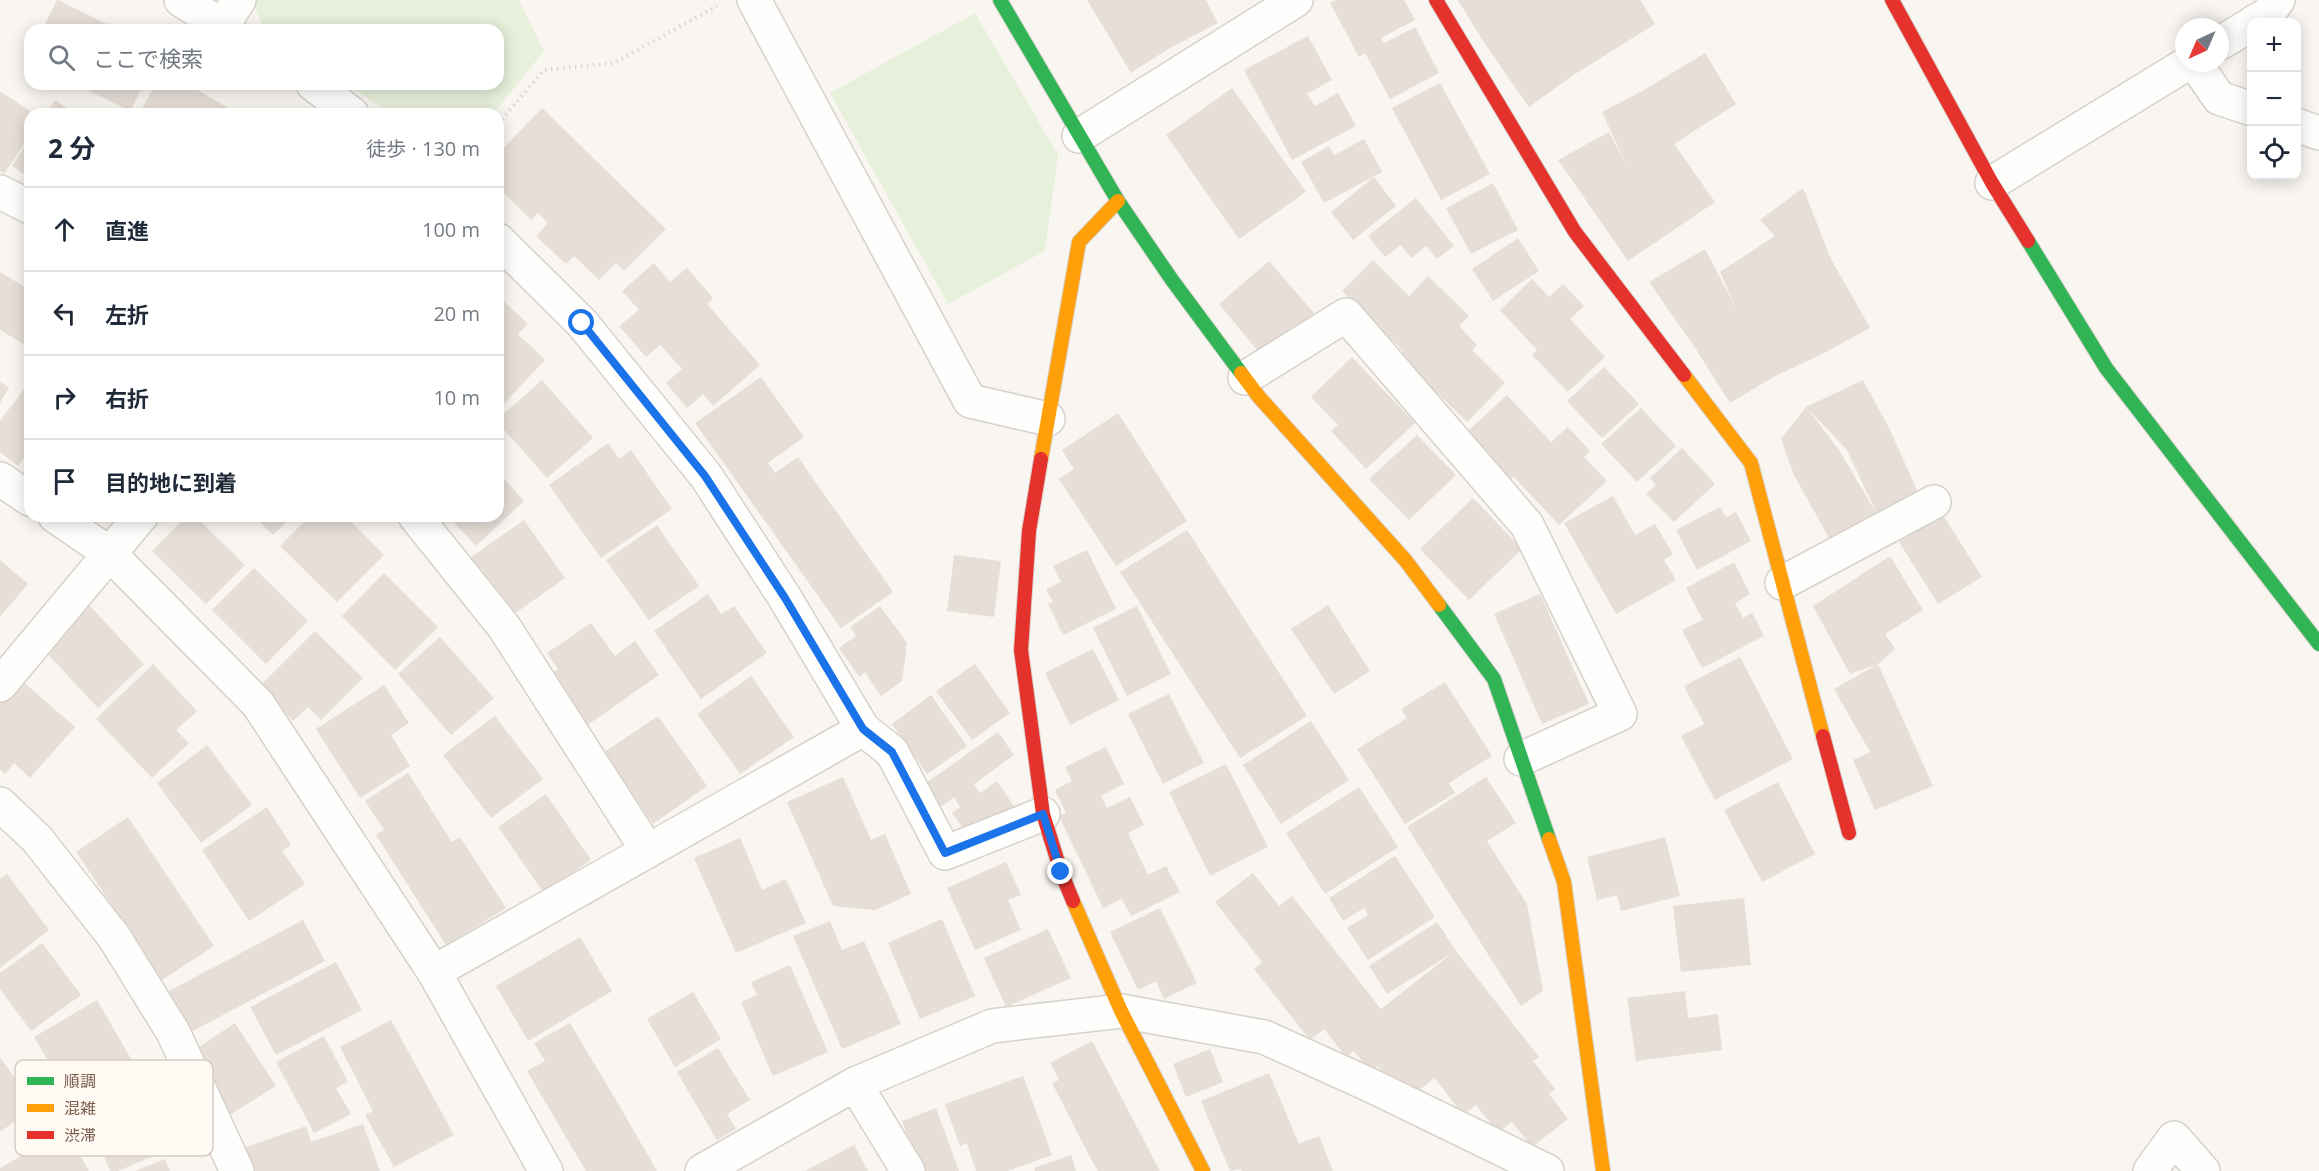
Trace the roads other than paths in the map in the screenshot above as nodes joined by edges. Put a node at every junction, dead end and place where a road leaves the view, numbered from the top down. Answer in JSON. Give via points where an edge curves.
{"nodes":[{"id":1,"x":182,"y":0,"type":"edge"},
{"id":2,"x":754,"y":0,"type":"edge"},
{"id":3,"x":1000,"y":0,"type":"edge"},
{"id":4,"x":1296,"y":0,"type":"edge"},
{"id":5,"x":1436,"y":0,"type":"edge"},
{"id":6,"x":1892,"y":0,"type":"edge"},
{"id":7,"x":2278,"y":0,"type":"edge"},
{"id":8,"x":2262,"y":18,"type":"edge"},
{"id":9,"x":230,"y":19,"type":"edge"},
{"id":10,"x":2247,"y":27,"type":"edge"},
{"id":11,"x":2229,"y":38,"type":"edge"},
{"id":12,"x":2175,"y":71,"type":"edge"},
{"id":13,"x":2201,"y":72,"type":"edge"},
{"id":14,"x":321,"y":90,"type":"edge"},
{"id":15,"x":2247,"y":107,"type":"edge"},
{"id":16,"x":344,"y":108,"type":"edge"},
{"id":17,"x":2299,"y":126,"type":"edge"},
{"id":18,"x":2319,"y":133,"type":"edge"},
{"id":19,"x":1079,"y":136,"type":"junction"},
{"id":20,"x":1992,"y":183,"type":"junction"},
{"id":21,"x":0,"y":192,"type":"edge"},
{"id":22,"x":1118,"y":201,"type":"junction"},
{"id":23,"x":24,"y":204,"type":"edge"},
{"id":24,"x":504,"y":246,"type":"edge"},
{"id":25,"x":1245,"y":378,"type":"junction"},
{"id":26,"x":1048,"y":419,"type":"junction"},
{"id":27,"x":0,"y":479,"type":"edge"},
{"id":28,"x":24,"y":495,"type":"edge"},
{"id":29,"x":1934,"y":501,"type":"dead end"},
{"id":30,"x":64,"y":522,"type":"edge"},
{"id":31,"x":136,"y":522,"type":"edge"},
{"id":32,"x":420,"y":522,"type":"edge"},
{"id":33,"x":109,"y":553,"type":"junction"},
{"id":34,"x":1782,"y":583,"type":"junction"},
{"id":35,"x":2319,"y":644,"type":"edge"},
{"id":36,"x":0,"y":685,"type":"edge"},
{"id":37,"x":863,"y":729,"type":"junction"},
{"id":38,"x":1521,"y":759,"type":"junction"},
{"id":39,"x":0,"y":804,"type":"edge"},
{"id":40,"x":1043,"y":814,"type":"junction"},
{"id":41,"x":1849,"y":833,"type":"dead end"},
{"id":42,"x":648,"y":851,"type":"junction"},
{"id":43,"x":434,"y":972,"type":"junction"},
{"id":44,"x":1121,"y":1011,"type":"junction"},
{"id":45,"x":186,"y":1060,"type":"edge"},
{"id":46,"x":855,"y":1084,"type":"junction"},
{"id":47,"x":213,"y":1119,"type":"edge"},
{"id":48,"x":237,"y":1171,"type":"edge"},
{"id":49,"x":546,"y":1171,"type":"edge"},
{"id":50,"x":702,"y":1171,"type":"edge"},
{"id":51,"x":908,"y":1171,"type":"edge"},
{"id":52,"x":1203,"y":1171,"type":"edge"},
{"id":53,"x":1547,"y":1171,"type":"edge"},
{"id":54,"x":1603,"y":1171,"type":"edge"},
{"id":55,"x":2150,"y":1171,"type":"edge"},
{"id":56,"x":2203,"y":1171,"type":"edge"}],
"edges":[{"from":1,"to":9,"type":"street"},
{"from":2,"to":26,"type":"street","via":[[970,401]]},
{"from":3,"to":19,"type":"street"},
{"from":4,"to":19,"type":"street"},
{"from":5,"to":34,"type":"street","via":[[1575,232],[1750,463]]},
{"from":6,"to":20,"type":"street"},
{"from":7,"to":8,"type":"street"},
{"from":10,"to":11,"type":"street"},
{"from":12,"to":20,"type":"street"},
{"from":13,"to":15,"type":"street","via":[[2220,98]]},
{"from":14,"to":16,"type":"street"},
{"from":17,"to":18,"type":"street"},
{"from":19,"to":22,"type":"street"},
{"from":20,"to":35,"type":"street","via":[[2106,368]]},
{"from":21,"to":23,"type":"street"},
{"from":22,"to":25,"type":"street"},
{"from":22,"to":26,"type":"street","via":[[1079,242]]},
{"from":24,"to":37,"type":"street","via":[[582,323],[705,476],[785,598]]},
{"from":25,"to":38,"type":"street","via":[[1406,561],[1494,679]]},
{"from":25,"to":38,"type":"street","via":[[1346,315],[1527,525],[1620,714]]},
{"from":26,"to":40,"type":"street","via":[[1029,531],[1021,650]]},
{"from":27,"to":28,"type":"street"},
{"from":29,"to":34,"type":"street"},
{"from":30,"to":33,"type":"street"},
{"from":31,"to":33,"type":"street"},
{"from":32,"to":42,"type":"street","via":[[504,627]]},
{"from":33,"to":36,"type":"street"},
{"from":33,"to":43,"type":"street","via":[[258,704]]},
{"from":34,"to":41,"type":"street"},
{"from":37,"to":40,"type":"street","via":[[892,752],[945,853]]},
{"from":37,"to":42,"type":"street"},
{"from":38,"to":54,"type":"street","via":[[1564,882]]},
{"from":39,"to":45,"type":"street","via":[[37,839],[114,938],[173,1032]]},
{"from":40,"to":44,"type":"street","via":[[1061,872]]},
{"from":42,"to":43,"type":"street"},
{"from":43,"to":49,"type":"street"},
{"from":44,"to":46,"type":"street","via":[[992,1026]]},
{"from":44,"to":52,"type":"street"},
{"from":44,"to":53,"type":"street","via":[[1264,1037]]},
{"from":46,"to":50,"type":"street"},
{"from":46,"to":51,"type":"street"},
{"from":47,"to":48,"type":"street"},
{"from":55,"to":56,"type":"street","via":[[2174,1138]]}]}
